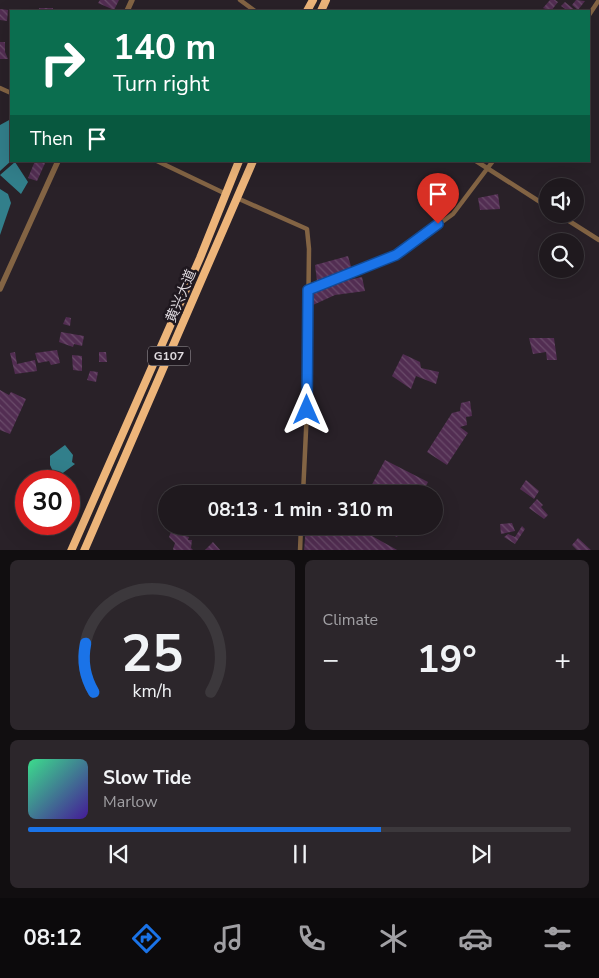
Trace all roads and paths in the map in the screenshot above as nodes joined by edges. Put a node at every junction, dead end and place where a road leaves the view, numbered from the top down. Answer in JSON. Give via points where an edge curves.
{"nodes":[{"id":1,"x":240,"y":0,"type":"edge"},
{"id":2,"x":599,"y":0,"type":"edge"},
{"id":3,"x":254,"y":10,"type":"edge"},
{"id":4,"x":590,"y":14,"type":"edge"},
{"id":5,"x":58,"y":162,"type":"edge"},
{"id":6,"x":159,"y":162,"type":"edge"},
{"id":7,"x":239,"y":162,"type":"edge"},
{"id":8,"x":253,"y":162,"type":"edge"},
{"id":9,"x":478,"y":162,"type":"edge"},
{"id":10,"x":492,"y":162,"type":"edge"},
{"id":11,"x":488,"y":169,"type":"junction"},
{"id":12,"x":226,"y":194,"type":"junction"},
{"id":13,"x":237,"y":198,"type":"junction"},
{"id":14,"x":539,"y":201,"type":"edge"},
{"id":15,"x":572,"y":223,"type":"edge"},
{"id":16,"x":599,"y":240,"type":"edge"},
{"id":17,"x":0,"y":289,"type":"edge"},
{"id":18,"x":308,"y":290,"type":"junction"},
{"id":19,"x":303,"y":485,"type":"edge"},
{"id":20,"x":301,"y":535,"type":"edge"},
{"id":21,"x":71,"y":550,"type":"edge"},
{"id":22,"x":84,"y":550,"type":"edge"},
{"id":23,"x":300,"y":550,"type":"edge"}],
"edges":[{"from":1,"to":3,"type":"street"},
{"from":2,"to":4,"type":"street"},
{"from":5,"to":17,"type":"street"},
{"from":6,"to":12,"type":"street"},
{"from":7,"to":12,"type":"highway","name":"黄兴大道","number":"G107"},
{"from":8,"to":13,"type":"highway","name":"黄兴大道","number":"G107"},
{"from":9,"to":11,"type":"street"},
{"from":10,"to":11,"type":"street"},
{"from":11,"to":14,"type":"street"},
{"from":11,"to":18,"type":"street","via":[[452,214],[396,255]]},
{"from":12,"to":21,"type":"highway","name":"黄兴大道","number":"G107"},
{"from":13,"to":18,"type":"street","via":[[307,229]]},
{"from":13,"to":22,"type":"highway","name":"黄兴大道","number":"G107"},
{"from":15,"to":16,"type":"street"},
{"from":18,"to":19,"type":"street"},
{"from":20,"to":23,"type":"street"}]}
